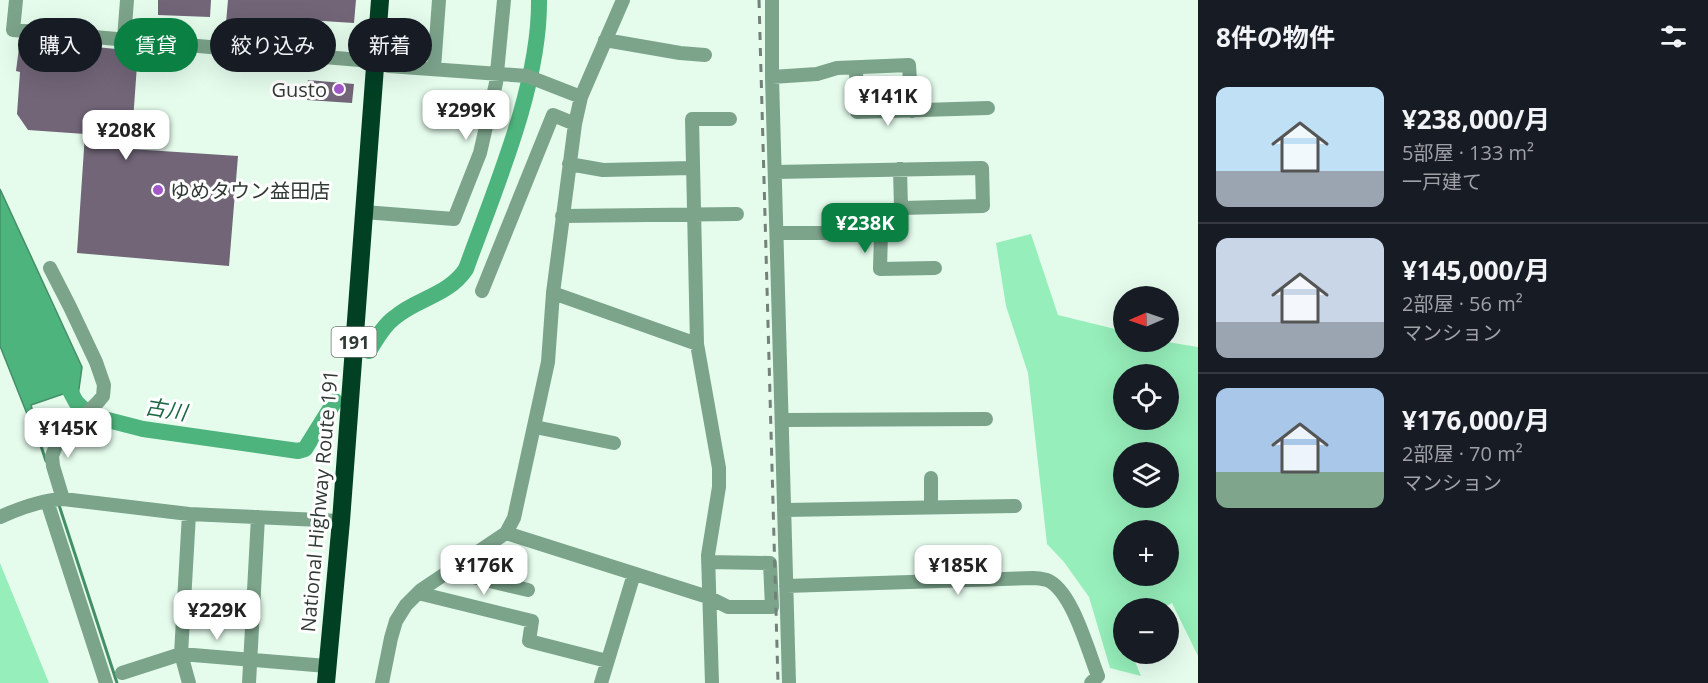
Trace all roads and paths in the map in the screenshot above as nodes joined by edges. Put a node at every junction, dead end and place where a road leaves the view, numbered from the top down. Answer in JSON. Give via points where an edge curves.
{"nodes":[{"id":1,"x":16,"y":0,"type":"edge"},
{"id":2,"x":127,"y":0,"type":"edge"},
{"id":3,"x":380,"y":0,"type":"edge"},
{"id":4,"x":439,"y":0,"type":"edge"},
{"id":5,"x":504,"y":0,"type":"edge"},
{"id":6,"x":623,"y":0,"type":"edge"},
{"id":7,"x":772,"y":0,"type":"edge"},
{"id":8,"x":126,"y":18,"type":"edge"},
{"id":9,"x":379,"y":18,"type":"edge"},
{"id":10,"x":114,"y":38,"type":"edge"},
{"id":11,"x":605,"y":40,"type":"junction"},
{"id":12,"x":198,"y":45,"type":"edge"},
{"id":13,"x":705,"y":55,"type":"dead end"},
{"id":14,"x":348,"y":59,"type":"edge"},
{"id":15,"x":856,"y":68,"type":"junction"},
{"id":16,"x":434,"y":69,"type":"joint"},
{"id":17,"x":374,"y":72,"type":"edge"},
{"id":18,"x":499,"y":73,"type":"junction"},
{"id":19,"x":772,"y":76,"type":"junction"},
{"id":20,"x":581,"y":97,"type":"junction"},
{"id":21,"x":988,"y":108,"type":"dead end"},
{"id":22,"x":912,"y":111,"type":"junction"},
{"id":23,"x":730,"y":119,"type":"dead end"},
{"id":24,"x":575,"y":124,"type":"junction"},
{"id":25,"x":569,"y":164,"type":"junction"},
{"id":26,"x":692,"y":168,"type":"junction"},
{"id":27,"x":900,"y":169,"type":"junction"},
{"id":28,"x":775,"y":171,"type":"junction"},
{"id":29,"x":364,"y":212,"type":"junction"},
{"id":30,"x":737,"y":214,"type":"dead end"},
{"id":31,"x":694,"y":215,"type":"junction"},
{"id":32,"x":562,"y":216,"type":"junction"},
{"id":33,"x":777,"y":233,"type":"junction"},
{"id":34,"x":50,"y":268,"type":"dead end"},
{"id":35,"x":935,"y":268,"type":"dead end"},
{"id":36,"x":483,"y":291,"type":"dead end"},
{"id":37,"x":553,"y":293,"type":"junction"},
{"id":38,"x":697,"y":344,"type":"junction"},
{"id":39,"x":986,"y":419,"type":"dead end"},
{"id":40,"x":783,"y":420,"type":"junction"},
{"id":41,"x":535,"y":427,"type":"junction"},
{"id":42,"x":614,"y":443,"type":"dead end"},
{"id":43,"x":931,"y":478,"type":"dead end"},
{"id":44,"x":63,"y":499,"type":"junction"},
{"id":45,"x":47,"y":501,"type":"junction"},
{"id":46,"x":1015,"y":506,"type":"dead end"},
{"id":47,"x":931,"y":507,"type":"junction"},
{"id":48,"x":784,"y":510,"type":"junction"},
{"id":49,"x":189,"y":514,"type":"junction"},
{"id":50,"x":0,"y":517,"type":"edge"},
{"id":51,"x":258,"y":517,"type":"junction"},
{"id":52,"x":341,"y":521,"type":"junction"},
{"id":53,"x":506,"y":533,"type":"junction"},
{"id":54,"x":708,"y":562,"type":"junction"},
{"id":55,"x":448,"y":570,"type":"junction"},
{"id":56,"x":634,"y":574,"type":"junction"},
{"id":57,"x":786,"y":586,"type":"junction"},
{"id":58,"x":528,"y":590,"type":"dead end"},
{"id":59,"x":418,"y":593,"type":"junction"},
{"id":60,"x":708,"y":597,"type":"junction"},
{"id":61,"x":181,"y":654,"type":"junction"},
{"id":62,"x":250,"y":660,"type":"junction"},
{"id":63,"x":607,"y":661,"type":"junction"},
{"id":64,"x":122,"y":673,"type":"dead end"},
{"id":65,"x":327,"y":674,"type":"edge"},
{"id":66,"x":106,"y":683,"type":"edge"},
{"id":67,"x":189,"y":683,"type":"edge"},
{"id":68,"x":249,"y":683,"type":"edge"},
{"id":69,"x":382,"y":683,"type":"edge"},
{"id":70,"x":601,"y":683,"type":"edge"},
{"id":71,"x":712,"y":683,"type":"edge"},
{"id":72,"x":789,"y":683,"type":"edge"},
{"id":73,"x":1091,"y":683,"type":"edge"}],
"edges":[{"from":1,"to":10,"type":"street","via":[[13,30]]},
{"from":2,"to":8,"type":"street"},
{"from":3,"to":9,"type":"highway","name":"National Highway Route 191","number":"191"},
{"from":4,"to":16,"type":"street"},
{"from":5,"to":18,"type":"street"},
{"from":6,"to":11,"type":"street"},
{"from":7,"to":19,"type":"street"},
{"from":11,"to":13,"type":"street"},
{"from":11,"to":20,"type":"street"},
{"from":12,"to":14,"type":"street"},
{"from":15,"to":19,"type":"street"},
{"from":15,"to":22,"type":"street","via":[[857,112]]},
{"from":15,"to":22,"type":"street","via":[[909,65]]},
{"from":16,"to":18,"type":"street"},
{"from":17,"to":29,"type":"highway","name":"National Highway Route 191","number":"191"},
{"from":18,"to":20,"type":"street","via":[[536,78]]},
{"from":18,"to":29,"type":"street","via":[[480,153],[454,219]]},
{"from":19,"to":28,"type":"street"},
{"from":20,"to":24,"type":"street"},
{"from":21,"to":22,"type":"street"},
{"from":23,"to":26,"type":"street","via":[[692,119]]},
{"from":24,"to":25,"type":"street"},
{"from":24,"to":36,"type":"street","via":[[553,115]]},
{"from":25,"to":26,"type":"street","via":[[603,170]]},
{"from":25,"to":32,"type":"street"},
{"from":26,"to":31,"type":"street"},
{"from":27,"to":27,"type":"street","via":[[982,168],[983,206],[902,208]]},
{"from":27,"to":28,"type":"street"},
{"from":28,"to":33,"type":"street"},
{"from":29,"to":52,"type":"highway","name":"National Highway Route 191","number":"191"},
{"from":30,"to":31,"type":"street"},
{"from":31,"to":32,"type":"street"},
{"from":31,"to":38,"type":"street"},
{"from":32,"to":37,"type":"street"},
{"from":33,"to":35,"type":"street","via":[[880,233],[880,269]]},
{"from":33,"to":40,"type":"street"},
{"from":34,"to":44,"type":"street","via":[[104,385],[103,396],[57,443],[52,456]]},
{"from":37,"to":38,"type":"street"},
{"from":37,"to":41,"type":"street","via":[[549,362]]},
{"from":38,"to":54,"type":"street","via":[[719,468]]},
{"from":39,"to":40,"type":"street"},
{"from":40,"to":48,"type":"street"},
{"from":41,"to":42,"type":"street"},
{"from":41,"to":53,"type":"street","via":[[514,518]]},
{"from":43,"to":47,"type":"street"},
{"from":44,"to":45,"type":"street"},
{"from":44,"to":49,"type":"street"},
{"from":45,"to":50,"type":"street"},
{"from":45,"to":66,"type":"street"},
{"from":46,"to":47,"type":"street"},
{"from":47,"to":48,"type":"street"},
{"from":48,"to":57,"type":"street"},
{"from":49,"to":51,"type":"street"},
{"from":49,"to":61,"type":"street"},
{"from":51,"to":52,"type":"street"},
{"from":51,"to":62,"type":"street"},
{"from":52,"to":65,"type":"highway","name":"National Highway Route 191","number":"191"},
{"from":53,"to":55,"type":"street"},
{"from":53,"to":56,"type":"street"},
{"from":54,"to":60,"type":"street"},
{"from":54,"to":60,"type":"street","via":[[770,563],[771,607],[728,607]]},
{"from":55,"to":58,"type":"street"},
{"from":55,"to":59,"type":"street"},
{"from":56,"to":60,"type":"street"},
{"from":56,"to":63,"type":"street"},
{"from":57,"to":72,"type":"street"},
{"from":57,"to":73,"type":"street","via":[[1047,580],[1069,600],[1098,676]]},
{"from":59,"to":63,"type":"street","via":[[532,621],[528,641]]},
{"from":59,"to":69,"type":"street","via":[[396,621]]},
{"from":60,"to":71,"type":"street"},
{"from":61,"to":62,"type":"street"},
{"from":61,"to":64,"type":"street"},
{"from":61,"to":67,"type":"street"},
{"from":62,"to":65,"type":"street"},
{"from":62,"to":68,"type":"street"},
{"from":63,"to":70,"type":"street"}]}
